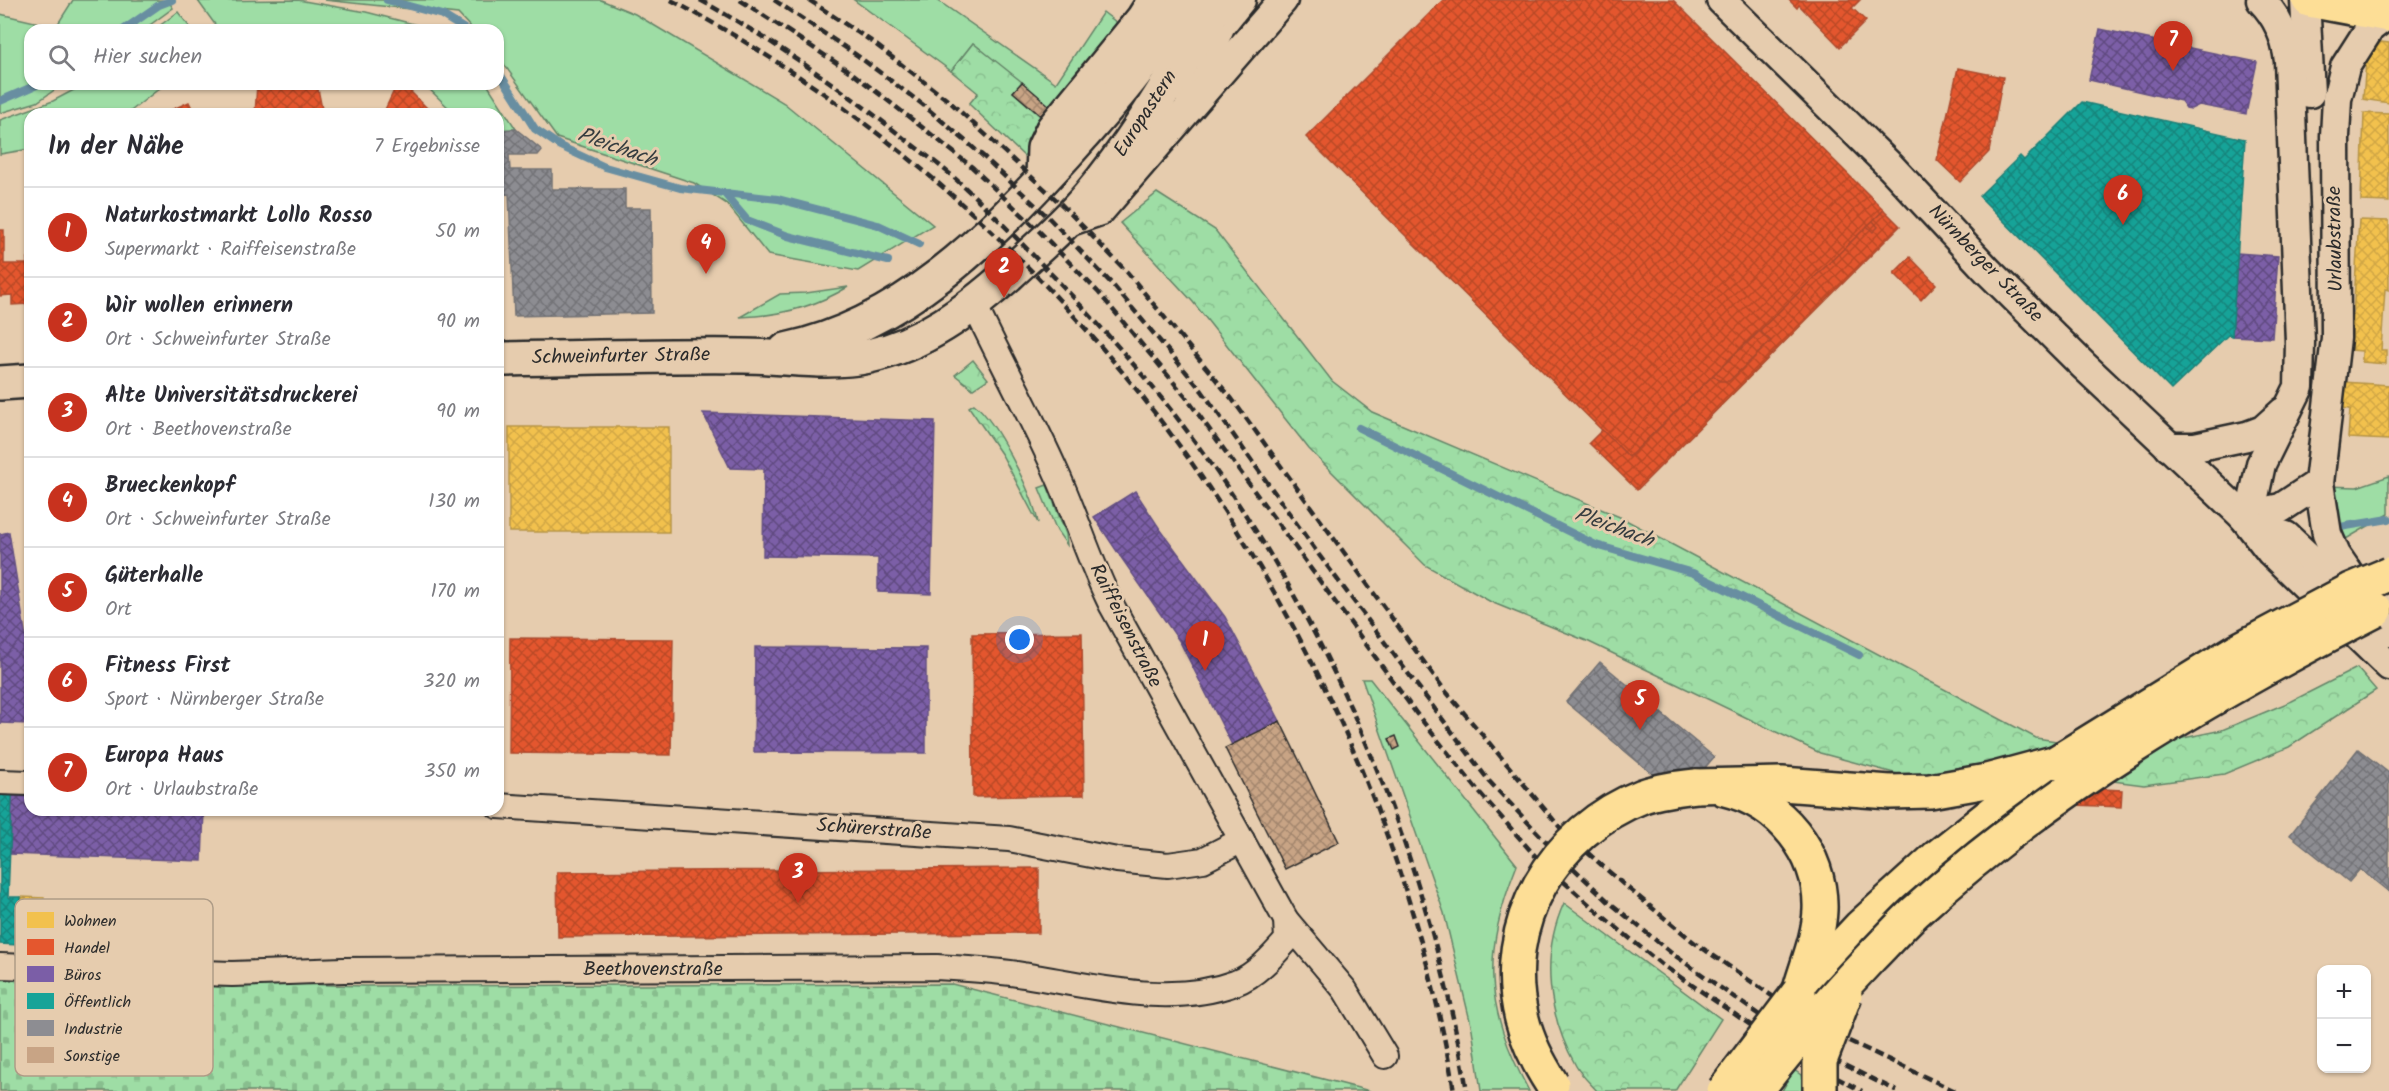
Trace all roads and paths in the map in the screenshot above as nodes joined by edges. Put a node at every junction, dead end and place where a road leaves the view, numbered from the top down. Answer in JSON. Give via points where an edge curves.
{"nodes":[{"id":1,"x":1155,"y":0,"type":"edge"},
{"id":2,"x":1187,"y":0,"type":"edge"},
{"id":3,"x":1220,"y":0,"type":"edge"},
{"id":4,"x":1241,"y":0,"type":"edge"},
{"id":5,"x":1283,"y":0,"type":"edge"},
{"id":6,"x":1721,"y":0,"type":"edge"},
{"id":7,"x":2261,"y":0,"type":"edge"},
{"id":8,"x":2306,"y":1,"type":"edge"},
{"id":9,"x":2388,"y":15,"type":"edge"},
{"id":10,"x":1177,"y":123,"type":"junction"},
{"id":11,"x":1043,"y":178,"type":"junction"},
{"id":12,"x":1065,"y":223,"type":"junction"},
{"id":13,"x":974,"y":304,"type":"junction"},
{"id":14,"x":745,"y":356,"type":"junction"},
{"id":15,"x":504,"y":359,"type":"edge"},
{"id":16,"x":24,"y":381,"type":"edge"},
{"id":17,"x":0,"y":383,"type":"edge"},
{"id":18,"x":2294,"y":399,"type":"junction"},
{"id":19,"x":2169,"y":447,"type":"junction"},
{"id":20,"x":2319,"y":481,"type":"junction"},
{"id":21,"x":2247,"y":521,"type":"junction"},
{"id":22,"x":2389,"y":559,"type":"edge"},
{"id":23,"x":2389,"y":574,"type":"edge"},
{"id":24,"x":2351,"y":590,"type":"junction"},
{"id":25,"x":2386,"y":616,"type":"edge"},
{"id":26,"x":2389,"y":666,"type":"edge"},
{"id":27,"x":2057,"y":762,"type":"junction"},
{"id":28,"x":0,"y":782,"type":"edge"},
{"id":29,"x":24,"y":783,"type":"edge"},
{"id":30,"x":1696,"y":786,"type":"junction"},
{"id":31,"x":504,"y":806,"type":"edge"},
{"id":32,"x":1242,"y":840,"type":"junction"},
{"id":33,"x":1286,"y":930,"type":"junction"},
{"id":34,"x":0,"y":966,"type":"edge"},
{"id":35,"x":15,"y":967,"type":"edge"},
{"id":36,"x":213,"y":973,"type":"edge"},
{"id":37,"x":1853,"y":976,"type":"junction"},
{"id":38,"x":1799,"y":992,"type":"junction"},
{"id":39,"x":1385,"y":1056,"type":"dead end"},
{"id":40,"x":1556,"y":1088,"type":"edge"},
{"id":41,"x":1725,"y":1091,"type":"edge"},
{"id":42,"x":1756,"y":1091,"type":"edge"},
{"id":43,"x":1820,"y":1091,"type":"edge"}],
"edges":[{"from":1,"to":11,"type":"main road","via":[[1053,129],[1044,148]]},
{"from":2,"to":11,"type":"main road","name":"Europastern","via":[[1138,71]]},
{"from":3,"to":12,"type":"main road","name":"Europastern","via":[[1124,150]]},
{"from":4,"to":10,"type":"street","name":"Europastern","via":[[1221,24]]},
{"from":5,"to":10,"type":"street","name":"Schweinfurter Straße"},
{"from":6,"to":19,"type":"street","name":"Nürnberger Straße","via":[[1916,192],[2012,295]]},
{"from":7,"to":18,"type":"street","name":"Urlaubstraße","via":[[2283,31],[2289,61],[2300,342],[2299,387]]},
{"from":8,"to":9,"type":"main road"},
{"from":8,"to":20,"type":"street","name":"Urlaubstraße"},
{"from":9,"to":20,"type":"street","name":"Urlaubstraße","via":[[2370,28],[2345,68],[2337,99],[2336,338]]},
{"from":10,"to":12,"type":"street","name":"Schweinfurter Straße","via":[[1100,211]]},
{"from":11,"to":14,"type":"main road","name":"Schweinfurter Straße","via":[[999,225],[943,273],[889,310],[831,338]]},
{"from":12,"to":13,"type":"main road","name":"Schweinfurter Straße"},
{"from":13,"to":14,"type":"main road","name":"Schweinfurter Straße","via":[[904,346],[870,356],[830,362]]},
{"from":13,"to":32,"type":"street","name":"Raiffeisenstraße","via":[[1033,420],[1112,606]]},
{"from":14,"to":15,"type":"main road","name":"Schweinfurter Straße"},
{"from":16,"to":17,"type":"main road"},
{"from":18,"to":19,"type":"street","via":[[2264,430],[2194,447]]},
{"from":18,"to":21,"type":"street","name":"Urlaubstraße","via":[[2261,464]]},
{"from":19,"to":21,"type":"street","name":"Nürnberger Straße"},
{"from":20,"to":21,"type":"street","via":[[2281,508]]},
{"from":20,"to":25,"type":"street","name":"Urlaubstraße","via":[[2327,534],[2336,555]]},
{"from":21,"to":25,"type":"street","name":"Nürnberger Straße","via":[[2286,536]]},
{"from":21,"to":26,"type":"street","name":"Nürnberger Straße","via":[[2271,552]]},
{"from":22,"to":24,"type":"main road","bridge":true},
{"from":23,"to":24,"type":"main road","bridge":true},
{"from":24,"to":27,"type":"main road","bridge":true,"via":[[2240,650]]},
{"from":25,"to":37,"type":"main road","bridge":true,"via":[[2285,657],[2171,722],[2096,771],[1958,874]]},
{"from":27,"to":30,"type":"main road","via":[[1930,791],[1782,784]]},
{"from":27,"to":38,"type":"main road","via":[[1935,858],[1860,927]]},
{"from":28,"to":29,"type":"street"},
{"from":30,"to":38,"type":"main road","via":[[1716,787],[1754,799],[1785,822],[1807,854],[1819,890],[1820,909]]},
{"from":30,"to":40,"type":"main road","bridge":true,"via":[[1645,795],[1599,818],[1560,854],[1533,898],[1519,945],[1518,994],[1529,1042]]},
{"from":31,"to":32,"type":"street","name":"Schürerstraße","via":[[1009,839],[1117,860],[1168,865],[1203,860]]},
{"from":32,"to":33,"type":"street","name":"Raiffeisenstraße"},
{"from":33,"to":36,"type":"street","name":"Beethovenstraße","via":[[1269,960],[1237,983],[1201,993],[1144,994],[1021,974],[937,968]]},
{"from":33,"to":39,"type":"street","name":"Raiffeisenstraße","via":[[1345,990]]},
{"from":34,"to":35,"type":"street","name":"Beethovenstraße"},
{"from":37,"to":42,"type":"main road","bridge":true,"via":[[1790,1046]]},
{"from":37,"to":43,"type":"main road","bridge":true,"via":[[1820,1061]]},
{"from":38,"to":41,"type":"main road","bridge":true}]}
